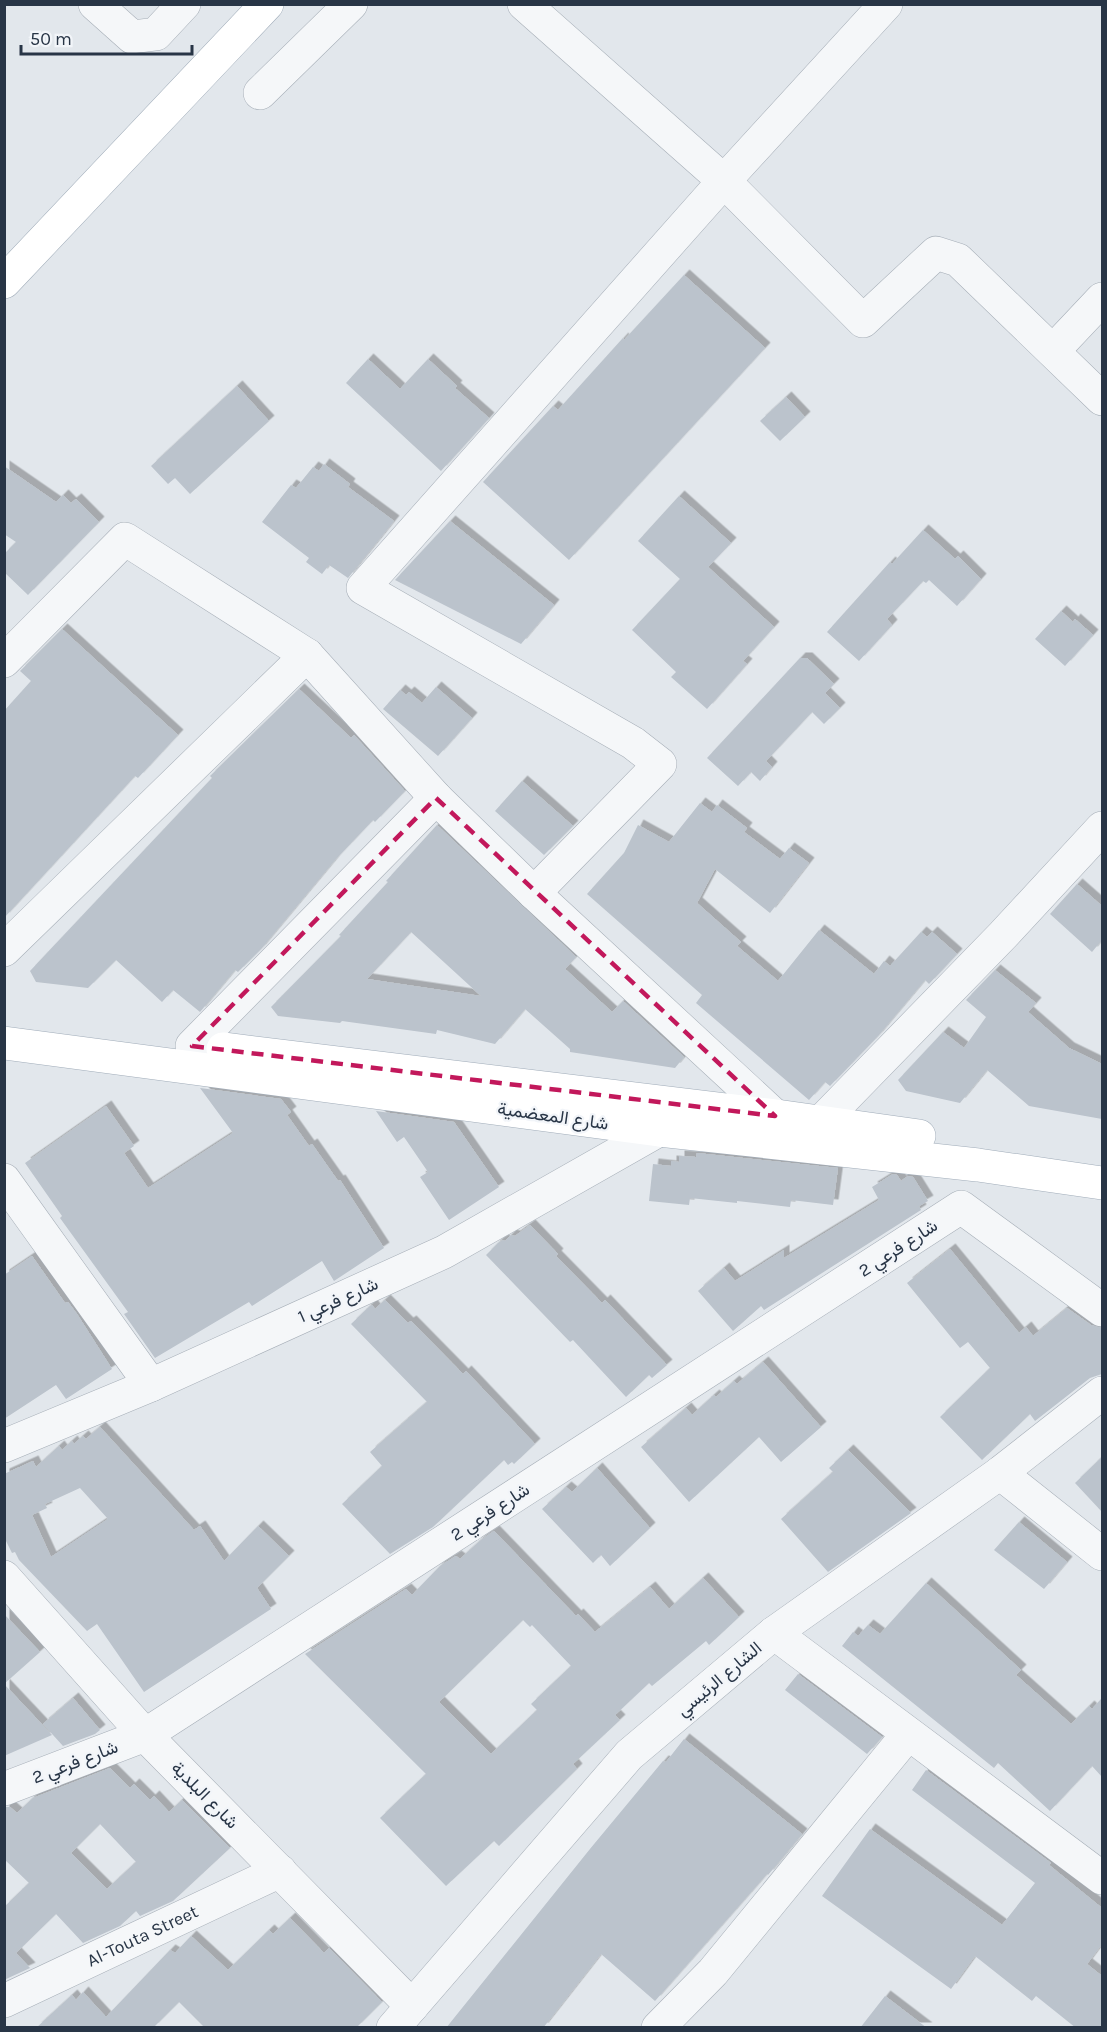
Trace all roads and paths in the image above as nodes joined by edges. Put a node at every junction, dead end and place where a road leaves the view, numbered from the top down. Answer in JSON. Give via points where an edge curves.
{"nodes":[{"id":1,"x":95,"y":4,"type":"edge"},
{"id":2,"x":184,"y":4,"type":"edge"},
{"id":3,"x":267,"y":4,"type":"edge"},
{"id":4,"x":351,"y":4,"type":"edge"},
{"id":5,"x":524,"y":4,"type":"edge"},
{"id":6,"x":886,"y":4,"type":"edge"},
{"id":7,"x":260,"y":93,"type":"dead end"},
{"id":8,"x":724,"y":181,"type":"junction"},
{"id":9,"x":4,"y":282,"type":"edge"},
{"id":10,"x":1102,"y":299,"type":"edge"},
{"id":11,"x":1053,"y":351,"type":"junction"},
{"id":12,"x":1102,"y":399,"type":"edge"},
{"id":13,"x":307,"y":655,"type":"junction"},
{"id":14,"x":4,"y":661,"type":"edge"},
{"id":15,"x":435,"y":798,"type":"junction"},
{"id":16,"x":1102,"y":828,"type":"edge"},
{"id":17,"x":534,"y":893,"type":"junction"},
{"id":18,"x":4,"y":950,"type":"edge"},
{"id":19,"x":4,"y":1021,"type":"edge"},
{"id":20,"x":4,"y":1043,"type":"edge"},
{"id":21,"x":192,"y":1046,"type":"junction"},
{"id":22,"x":775,"y":1116,"type":"junction"},
{"id":23,"x":819,"y":1124,"type":"junction"},
{"id":24,"x":659,"y":1130,"type":"junction"},
{"id":25,"x":1102,"y":1160,"type":"edge"},
{"id":26,"x":4,"y":1180,"type":"edge"},
{"id":27,"x":1102,"y":1183,"type":"edge"},
{"id":28,"x":1102,"y":1310,"type":"edge"},
{"id":29,"x":151,"y":1385,"type":"junction"},
{"id":30,"x":1102,"y":1393,"type":"edge"},
{"id":31,"x":4,"y":1446,"type":"edge"},
{"id":32,"x":1000,"y":1473,"type":"junction"},
{"id":33,"x":1102,"y":1554,"type":"edge"},
{"id":34,"x":4,"y":1577,"type":"edge"},
{"id":35,"x":774,"y":1633,"type":"junction"},
{"id":36,"x":908,"y":1734,"type":"junction"},
{"id":37,"x":145,"y":1735,"type":"junction"},
{"id":38,"x":4,"y":1789,"type":"edge"},
{"id":39,"x":280,"y":1871,"type":"junction"},
{"id":40,"x":1102,"y":1878,"type":"edge"},
{"id":41,"x":4,"y":2001,"type":"edge"},
{"id":42,"x":402,"y":2017,"type":"edge"},
{"id":43,"x":658,"y":2028,"type":"edge"}],
"edges":[{"from":1,"to":2,"type":"street","via":[[132,37],[156,34]]},
{"from":3,"to":9,"type":"main road"},
{"from":4,"to":7,"type":"street"},
{"from":5,"to":8,"type":"street"},
{"from":6,"to":8,"type":"street"},
{"from":8,"to":11,"type":"street","via":[[863,321],[936,253],[958,260]]},
{"from":8,"to":17,"type":"street","via":[[363,588],[633,742],[660,764]]},
{"from":10,"to":11,"type":"street"},
{"from":11,"to":12,"type":"street"},
{"from":13,"to":14,"type":"street","via":[[125,539]]},
{"from":13,"to":15,"type":"street"},
{"from":13,"to":18,"type":"street"},
{"from":15,"to":17,"type":"street"},
{"from":15,"to":21,"type":"street"},
{"from":16,"to":23,"type":"street"},
{"from":17,"to":22,"type":"street"},
{"from":19,"to":21,"type":"main road","name":"شارع المعضمية"},
{"from":20,"to":24,"type":"main road","name":"شارع المعضمية"},
{"from":21,"to":22,"type":"main road","name":"شارع المعضمية"},
{"from":22,"to":23,"type":"main road","name":"شارع المعضمية"},
{"from":23,"to":25,"type":"main road","name":"شارع المعضمية"},
{"from":24,"to":27,"type":"main road","name":"شارع المعضمية","via":[[978,1165]]},
{"from":24,"to":29,"type":"street","name":"شارع فرعي 1","via":[[444,1252]]},
{"from":26,"to":29,"type":"street"},
{"from":28,"to":37,"type":"street","name":"شارع فرعي 2","via":[[961,1207]]},
{"from":29,"to":31,"type":"street","name":"شارع فرعي 1"},
{"from":30,"to":32,"type":"street","name":"الشارع الرئيسي"},
{"from":32,"to":33,"type":"street"},
{"from":32,"to":35,"type":"street","name":"الشارع الرئيسي"},
{"from":34,"to":37,"type":"street","name":"شارع البلدية"},
{"from":35,"to":36,"type":"street"},
{"from":35,"to":42,"type":"street","name":"الشارع الرئيسي","via":[[629,1755]]},
{"from":36,"to":40,"type":"street"},
{"from":36,"to":43,"type":"street","via":[[713,1972]]},
{"from":37,"to":38,"type":"street","name":"شارع فرعي 2"},
{"from":37,"to":39,"type":"street","name":"شارع البلدية"},
{"from":39,"to":41,"type":"street","name":"Al-Touta Street"},
{"from":39,"to":42,"type":"street","name":"شارع البلدية"}]}
